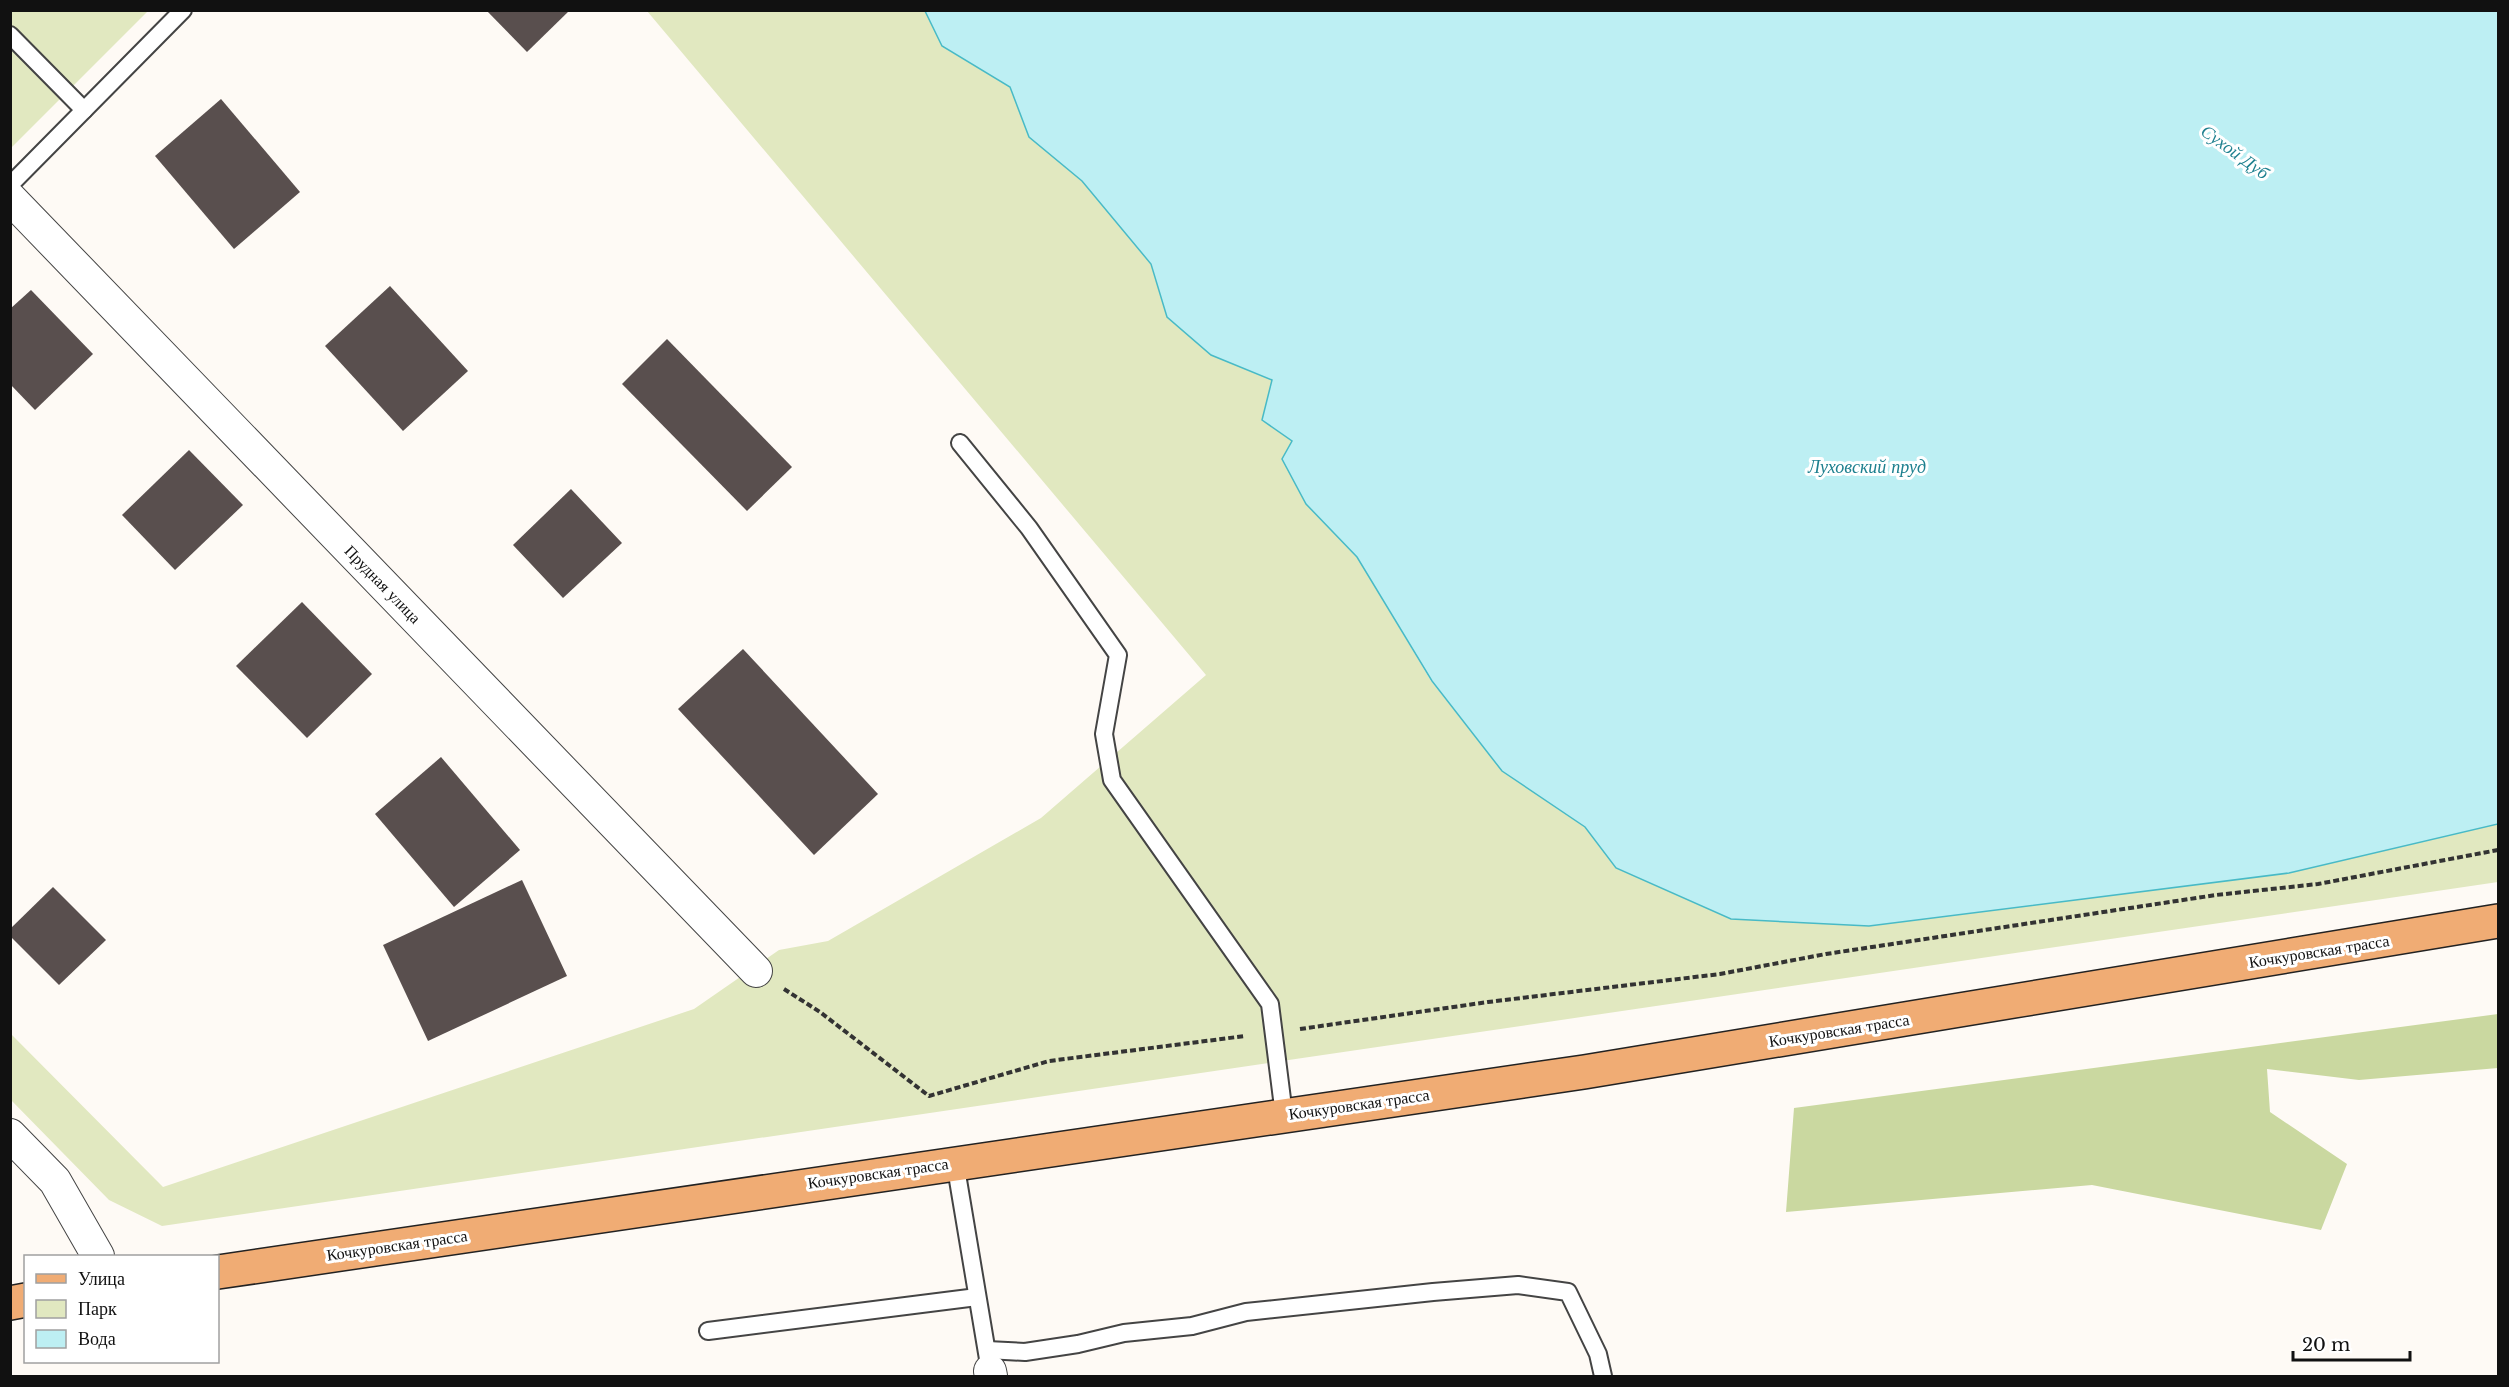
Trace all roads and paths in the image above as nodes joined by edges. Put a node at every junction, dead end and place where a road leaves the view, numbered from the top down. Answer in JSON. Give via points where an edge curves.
{"nodes":[{"id":1,"x":183,"y":10,"type":"edge"},
{"id":2,"x":10,"y":35,"type":"edge"},
{"id":3,"x":84,"y":110,"type":"junction"},
{"id":4,"x":10,"y":185,"type":"edge"},
{"id":5,"x":10,"y":198,"type":"edge"},
{"id":6,"x":960,"y":443,"type":"dead end"},
{"id":7,"x":2499,"y":850,"type":"edge"},
{"id":8,"x":2499,"y":921,"type":"edge"},
{"id":9,"x":756,"y":971,"type":"joint"},
{"id":10,"x":1299,"y":1029,"type":"dead end"},
{"id":11,"x":1251,"y":1036,"type":"dead end"},
{"id":12,"x":1284,"y":1115,"type":"junction"},
{"id":13,"x":10,"y":1135,"type":"edge"},
{"id":14,"x":955,"y":1162,"type":"junction"},
{"id":15,"x":97,"y":1255,"type":"edge"},
{"id":16,"x":219,"y":1272,"type":"edge"},
{"id":17,"x":977,"y":1297,"type":"junction"},
{"id":18,"x":708,"y":1331,"type":"dead end"},
{"id":19,"x":989,"y":1366,"type":"edge"},
{"id":20,"x":1603,"y":1377,"type":"edge"}],
"edges":[{"from":1,"to":3,"type":"lane"},
{"from":2,"to":3,"type":"lane"},
{"from":3,"to":4,"type":"lane"},
{"from":5,"to":9,"type":"street","name":"Прудная улица"},
{"from":6,"to":12,"type":"lane","via":[[1029,528],[1118,655],[1104,734],[1112,780],[1270,1004]]},
{"from":7,"to":10,"type":"path","via":[[2318,884],[2216,895],[1826,954],[1720,974]]},
{"from":8,"to":12,"type":"main road","name":"Кочкуровская трасса","via":[[1584,1072]]},
{"from":9,"to":11,"type":"path","via":[[820,1012],[929,1096],[1049,1061]]},
{"from":12,"to":14,"type":"main road","name":"Кочкуровская трасса"},
{"from":13,"to":15,"type":"street","via":[[55,1181]]},
{"from":14,"to":16,"type":"main road","name":"Кочкуровская трасса"},
{"from":14,"to":17,"type":"lane"},
{"from":17,"to":18,"type":"lane"},
{"from":17,"to":19,"type":"lane"},
{"from":19,"to":20,"type":"lane","via":[[1025,1352],[1124,1333],[1192,1326],[1246,1312],[1518,1285],[1568,1292],[1598,1354]]}]}
